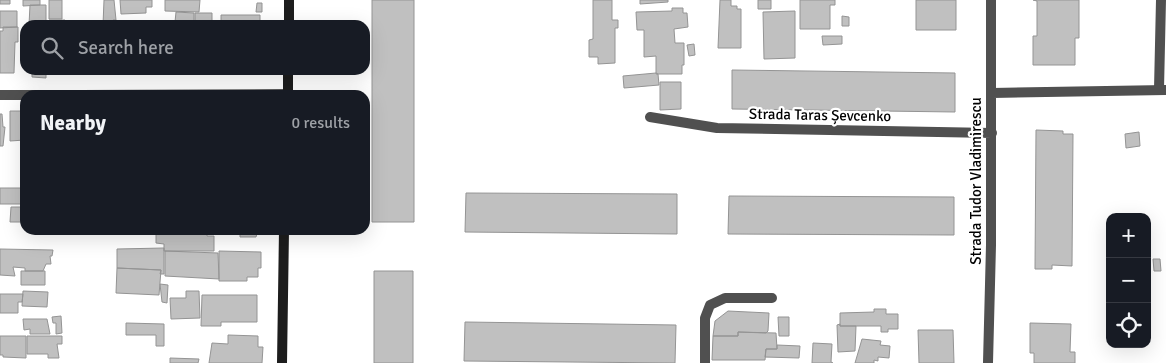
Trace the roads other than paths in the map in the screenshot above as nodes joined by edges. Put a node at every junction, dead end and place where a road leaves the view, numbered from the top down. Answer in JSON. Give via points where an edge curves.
{"nodes":[{"id":1,"x":289,"y":0,"type":"edge"},
{"id":2,"x":991,"y":0,"type":"edge"},
{"id":3,"x":1161,"y":0,"type":"edge"},
{"id":4,"x":288,"y":20,"type":"edge"},
{"id":5,"x":288,"y":75,"type":"edge"},
{"id":6,"x":288,"y":90,"type":"edge"},
{"id":7,"x":1162,"y":90,"type":"edge"},
{"id":8,"x":992,"y":93,"type":"junction"},
{"id":9,"x":0,"y":95,"type":"edge"},
{"id":10,"x":20,"y":95,"type":"edge"},
{"id":11,"x":650,"y":117,"type":"dead end"},
{"id":12,"x":992,"y":133,"type":"junction"},
{"id":13,"x":284,"y":235,"type":"edge"},
{"id":14,"x":772,"y":298,"type":"dead end"},
{"id":15,"x":282,"y":363,"type":"edge"},
{"id":16,"x":704,"y":363,"type":"edge"},
{"id":17,"x":988,"y":363,"type":"edge"}],
"edges":[{"from":1,"to":4,"type":"street"},
{"from":2,"to":8,"type":"street","name":"Strada Tudor Vladimirescu"},
{"from":3,"to":7,"type":"street"},
{"from":5,"to":6,"type":"street"},
{"from":7,"to":8,"type":"street"},
{"from":8,"to":12,"type":"street","name":"Strada Tudor Vladimirescu"},
{"from":9,"to":10,"type":"street"},
{"from":11,"to":12,"type":"street","name":"Strada Taras Șevcenko","via":[[717,128]]},
{"from":12,"to":17,"type":"street","name":"Strada Tudor Vladimirescu"},
{"from":13,"to":15,"type":"street"},
{"from":14,"to":16,"type":"street","via":[[725,298],[710,304],[705,318]]}]}
